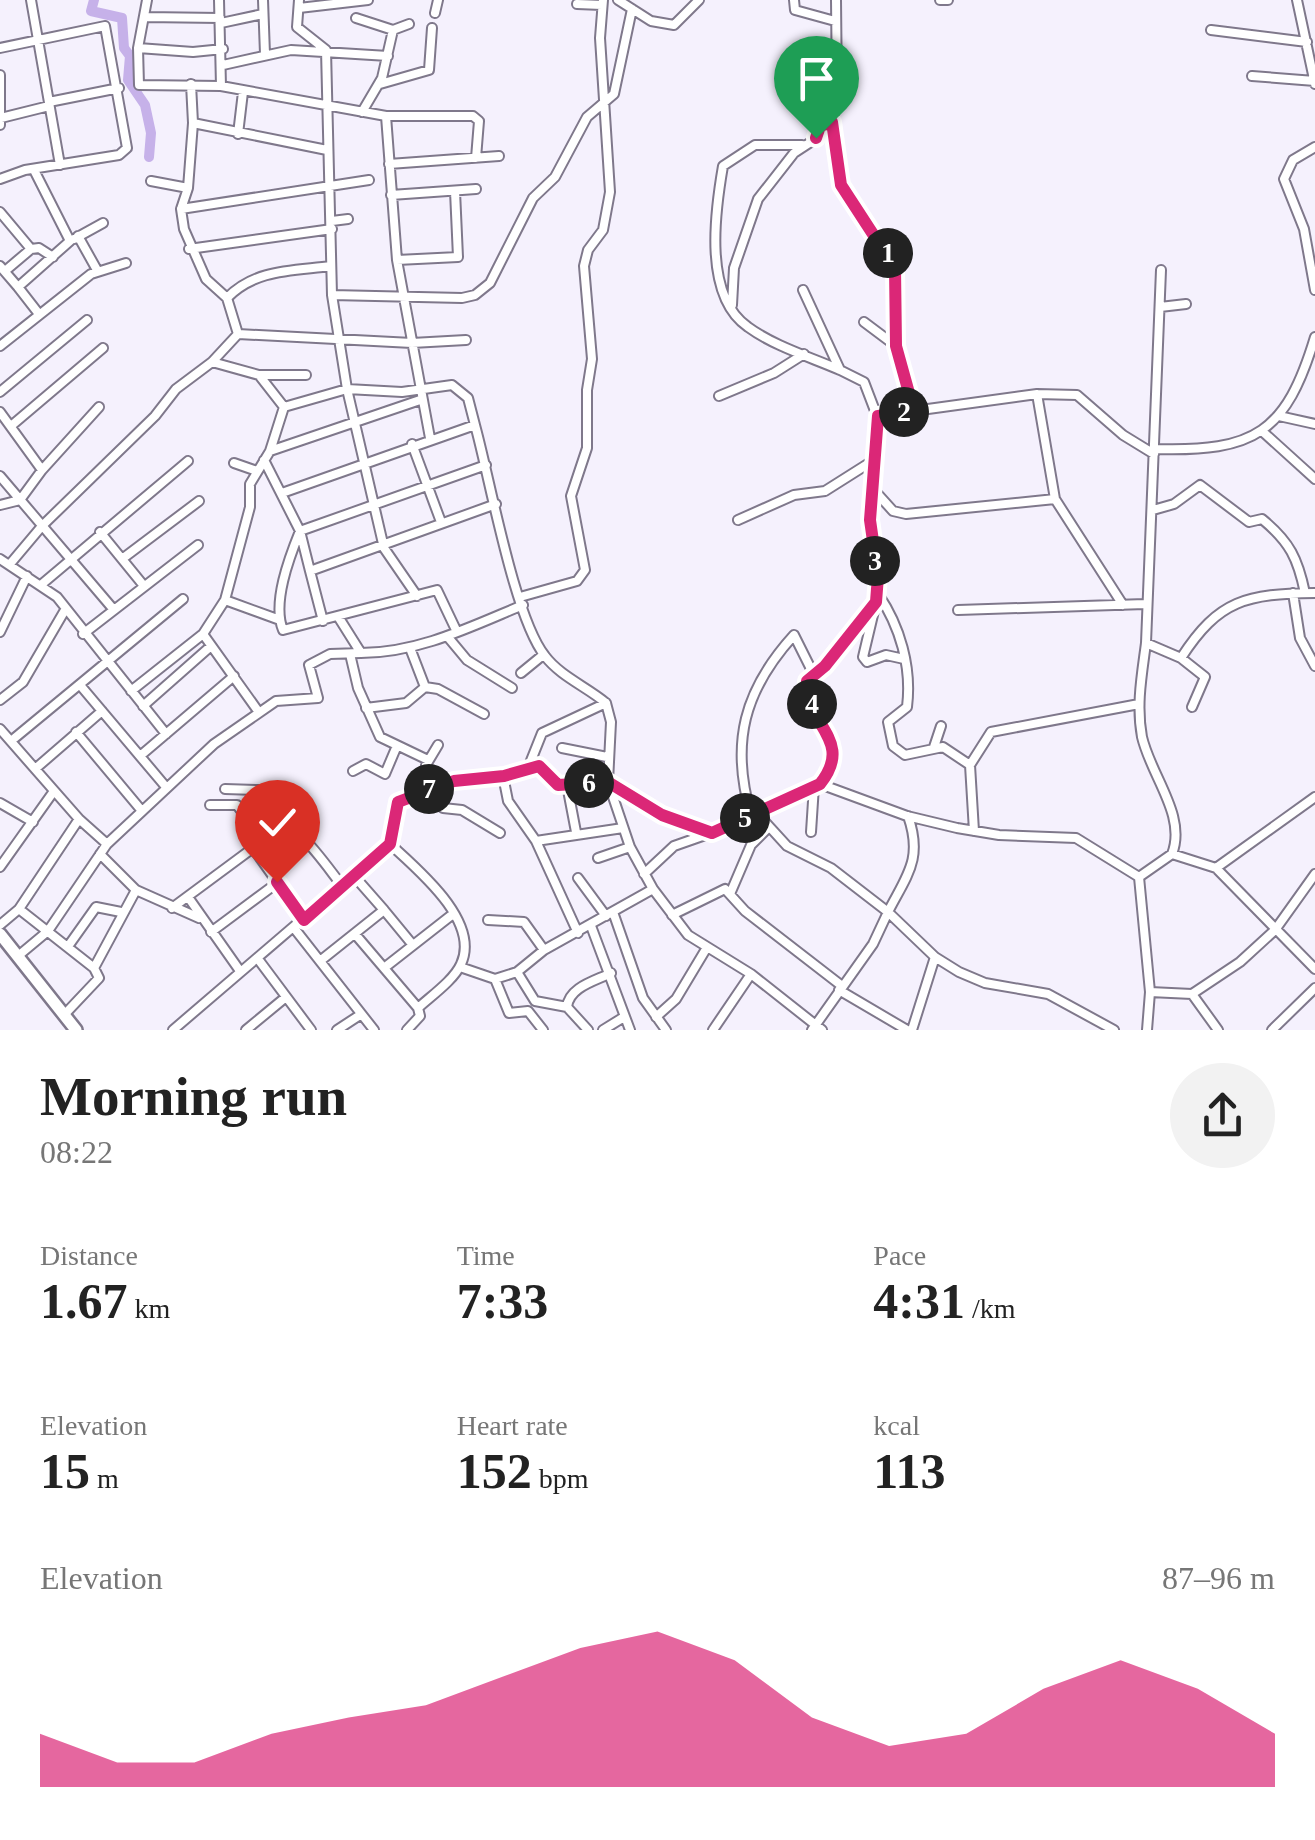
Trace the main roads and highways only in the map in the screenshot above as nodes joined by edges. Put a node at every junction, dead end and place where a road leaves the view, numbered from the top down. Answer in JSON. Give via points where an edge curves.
{"nodes":[{"id":1,"x":0,"y":934,"type":"edge"},
{"id":2,"x":4,"y":948,"type":"edge"},
{"id":3,"x":76,"y":1030,"type":"edge"}],
"edges":[{"from":1,"to":2,"type":"highway"},
{"from":2,"to":3,"type":"highway","via":[[18,956]]}]}
